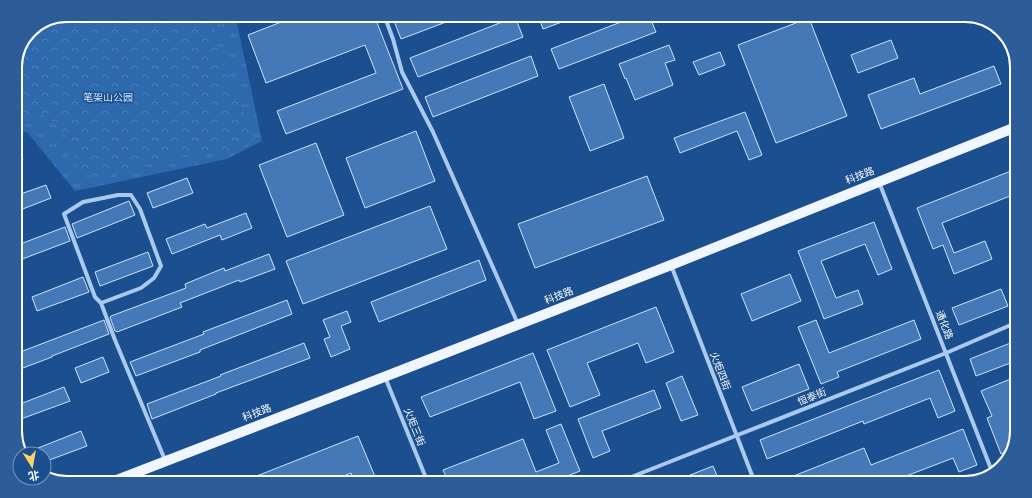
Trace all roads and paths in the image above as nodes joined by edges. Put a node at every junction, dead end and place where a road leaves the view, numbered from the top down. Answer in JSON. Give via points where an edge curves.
{"nodes":[{"id":1,"x":387,"y":22,"type":"edge"},
{"id":2,"x":1010,"y":129,"type":"edge"},
{"id":3,"x":878,"y":182,"type":"junction"},
{"id":4,"x":671,"y":265,"type":"junction"},
{"id":5,"x":101,"y":303,"type":"junction"},
{"id":6,"x":518,"y":324,"type":"junction"},
{"id":7,"x":1010,"y":325,"type":"edge"},
{"id":8,"x":946,"y":353,"type":"junction"},
{"id":9,"x":384,"y":377,"type":"junction"},
{"id":10,"x":736,"y":436,"type":"junction"},
{"id":11,"x":165,"y":461,"type":"junction"},
{"id":12,"x":991,"y":468,"type":"edge"},
{"id":13,"x":127,"y":476,"type":"edge"},
{"id":14,"x":425,"y":476,"type":"edge"},
{"id":15,"x":634,"y":476,"type":"edge"},
{"id":16,"x":752,"y":476,"type":"edge"}],
"edges":[{"from":1,"to":6,"type":"street","via":[[402,72],[432,132]]},
{"from":2,"to":3,"type":"main road","name":"科技路"},
{"from":3,"to":4,"type":"main road","name":"科技路"},
{"from":3,"to":8,"type":"street","name":"通化路"},
{"from":4,"to":6,"type":"main road","name":"科技路"},
{"from":4,"to":10,"type":"street","name":"火炬四街"},
{"from":5,"to":5,"type":"street","via":[[94,297],[64,214],[83,202],[131,195],[140,209],[161,266],[154,278],[141,288]]},
{"from":5,"to":11,"type":"street"},
{"from":6,"to":9,"type":"main road","name":"科技路"},
{"from":7,"to":8,"type":"street","name":"恒泰街"},
{"from":8,"to":10,"type":"street","name":"恒泰街"},
{"from":8,"to":12,"type":"street","name":"通化路"},
{"from":9,"to":11,"type":"main road","name":"科技路"},
{"from":9,"to":14,"type":"street","name":"火炬三街"},
{"from":10,"to":15,"type":"street","name":"恒泰街"},
{"from":10,"to":16,"type":"street","name":"火炬四街"},
{"from":11,"to":13,"type":"main road","name":"科技路"}]}
